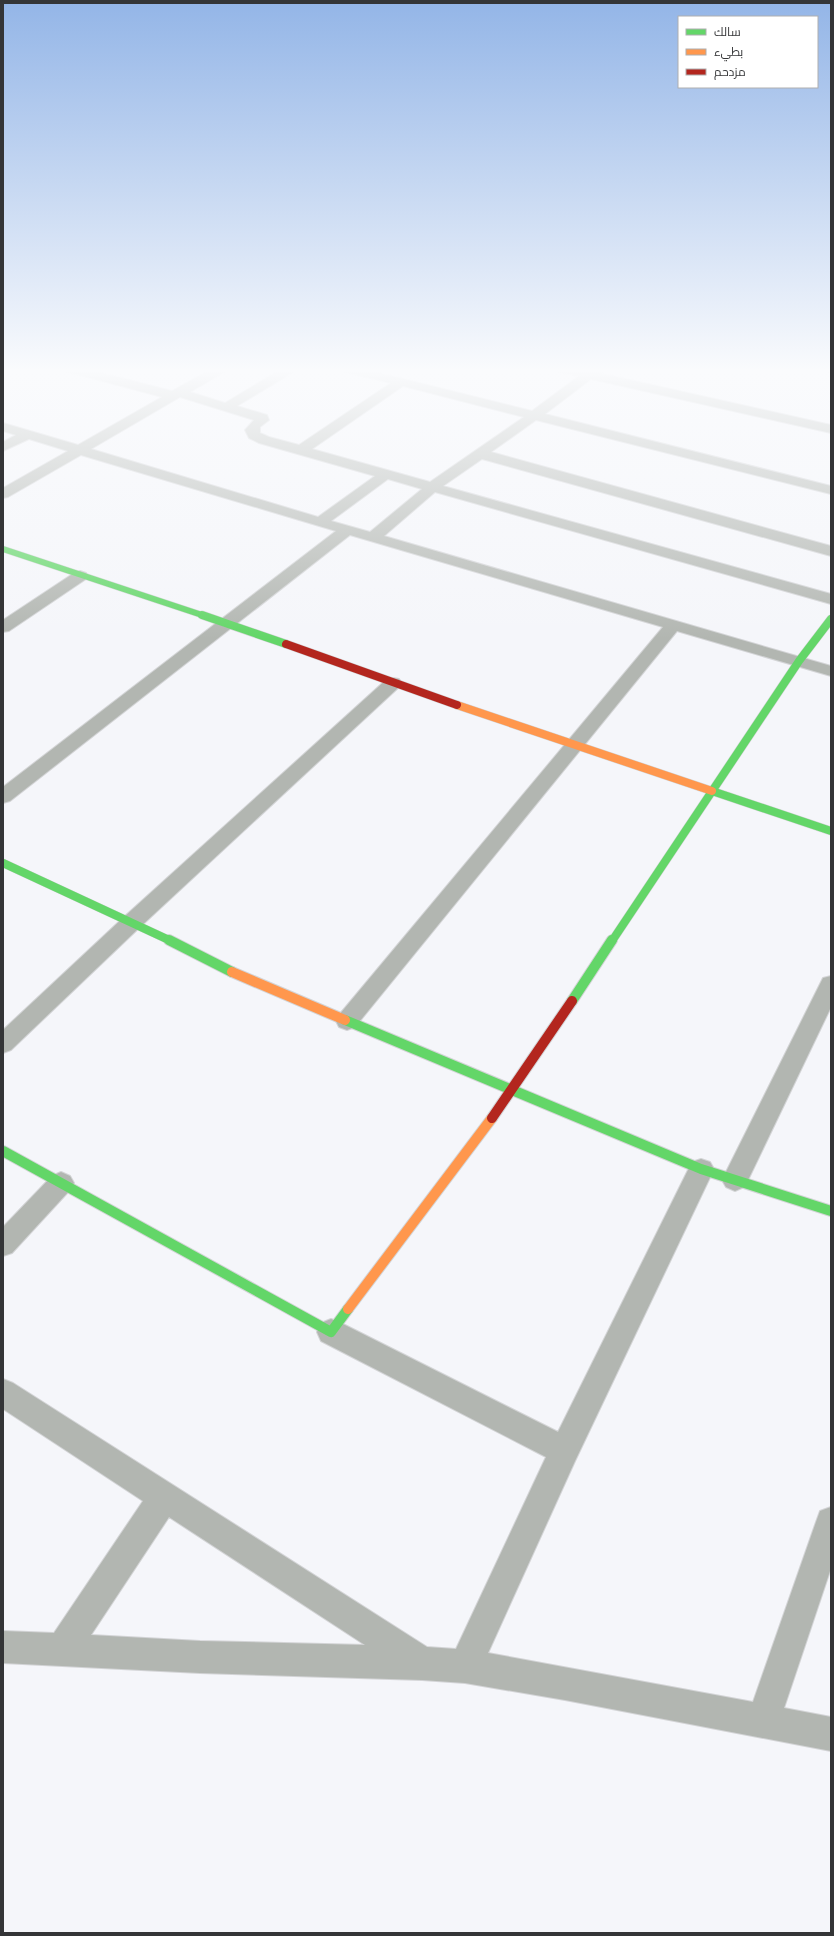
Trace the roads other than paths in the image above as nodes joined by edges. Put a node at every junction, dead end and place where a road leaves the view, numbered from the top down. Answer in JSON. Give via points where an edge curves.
{"nodes":[{"id":1,"x":65,"y":458,"type":"edge"},
{"id":2,"x":108,"y":458,"type":"edge"},
{"id":3,"x":329,"y":458,"type":"edge"},
{"id":4,"x":475,"y":458,"type":"edge"},
{"id":5,"x":497,"y":458,"type":"edge"},
{"id":6,"x":706,"y":458,"type":"edge"},
{"id":7,"x":385,"y":475,"type":"junction"},
{"id":8,"x":432,"y":488,"type":"junction"},
{"id":9,"x":831,"y":490,"type":"edge"},
{"id":10,"x":3,"y":494,"type":"edge"},
{"id":11,"x":320,"y":522,"type":"junction"},
{"id":12,"x":347,"y":530,"type":"junction"},
{"id":13,"x":372,"y":538,"type":"junction"},
{"id":14,"x":3,"y":549,"type":"edge"},
{"id":15,"x":831,"y":551,"type":"edge"},
{"id":16,"x":80,"y":576,"type":"junction"},
{"id":17,"x":831,"y":599,"type":"edge"},
{"id":18,"x":831,"y":619,"type":"edge"},
{"id":19,"x":228,"y":622,"type":"junction"},
{"id":20,"x":674,"y":625,"type":"junction"},
{"id":21,"x":3,"y":627,"type":"edge"},
{"id":22,"x":798,"y":661,"type":"junction"},
{"id":23,"x":831,"y":671,"type":"edge"},
{"id":24,"x":393,"y":683,"type":"junction"},
{"id":25,"x":575,"y":745,"type":"junction"},
{"id":26,"x":711,"y":790,"type":"junction"},
{"id":27,"x":3,"y":797,"type":"edge"},
{"id":28,"x":831,"y":831,"type":"edge"},
{"id":29,"x":3,"y":863,"type":"edge"},
{"id":30,"x":132,"y":922,"type":"junction"},
{"id":31,"x":831,"y":984,"type":"edge"},
{"id":32,"x":347,"y":1021,"type":"junction"},
{"id":33,"x":3,"y":1044,"type":"edge"},
{"id":34,"x":512,"y":1091,"type":"junction"},
{"id":35,"x":3,"y":1151,"type":"edge"},
{"id":36,"x":701,"y":1169,"type":"junction"},
{"id":37,"x":735,"y":1180,"type":"junction"},
{"id":38,"x":61,"y":1183,"type":"junction"},
{"id":39,"x":831,"y":1211,"type":"edge"},
{"id":40,"x":3,"y":1245,"type":"edge"},
{"id":41,"x":331,"y":1332,"type":"junction"},
{"id":42,"x":3,"y":1393,"type":"edge"},
{"id":43,"x":564,"y":1450,"type":"junction"},
{"id":44,"x":164,"y":1497,"type":"junction"},
{"id":45,"x":831,"y":1522,"type":"edge"},
{"id":46,"x":3,"y":1647,"type":"edge"},
{"id":47,"x":62,"y":1650,"type":"junction"},
{"id":48,"x":422,"y":1663,"type":"junction"},
{"id":49,"x":465,"y":1666,"type":"junction"},
{"id":50,"x":763,"y":1721,"type":"junction"},
{"id":51,"x":831,"y":1734,"type":"edge"}],
"edges":[{"from":1,"to":10,"type":"street"},
{"from":2,"to":11,"type":"street"},
{"from":3,"to":7,"type":"street"},
{"from":4,"to":8,"type":"street"},
{"from":5,"to":15,"type":"street"},
{"from":6,"to":9,"type":"street"},
{"from":7,"to":8,"type":"street"},
{"from":7,"to":11,"type":"street"},
{"from":8,"to":13,"type":"street"},
{"from":8,"to":17,"type":"street"},
{"from":11,"to":12,"type":"street"},
{"from":12,"to":13,"type":"street"},
{"from":12,"to":19,"type":"street"},
{"from":13,"to":20,"type":"street"},
{"from":14,"to":16,"type":"street"},
{"from":16,"to":19,"type":"street"},
{"from":16,"to":21,"type":"street"},
{"from":18,"to":22,"type":"street"},
{"from":19,"to":24,"type":"street"},
{"from":19,"to":27,"type":"street"},
{"from":20,"to":22,"type":"street"},
{"from":20,"to":25,"type":"street"},
{"from":22,"to":23,"type":"street"},
{"from":22,"to":26,"type":"street"},
{"from":24,"to":25,"type":"street"},
{"from":24,"to":30,"type":"street"},
{"from":25,"to":26,"type":"street"},
{"from":25,"to":32,"type":"street"},
{"from":26,"to":28,"type":"street"},
{"from":26,"to":34,"type":"street"},
{"from":29,"to":30,"type":"street"},
{"from":30,"to":32,"type":"street","via":[[242,977]]},
{"from":30,"to":33,"type":"street"},
{"from":31,"to":37,"type":"street"},
{"from":32,"to":34,"type":"street"},
{"from":34,"to":36,"type":"street"},
{"from":34,"to":41,"type":"street"},
{"from":35,"to":38,"type":"street"},
{"from":36,"to":37,"type":"street"},
{"from":36,"to":43,"type":"street"},
{"from":37,"to":39,"type":"street"},
{"from":38,"to":40,"type":"street"},
{"from":38,"to":41,"type":"street"},
{"from":41,"to":43,"type":"street"},
{"from":42,"to":44,"type":"street"},
{"from":43,"to":49,"type":"street"},
{"from":44,"to":47,"type":"street"},
{"from":44,"to":48,"type":"street"},
{"from":45,"to":50,"type":"street"},
{"from":46,"to":47,"type":"street"},
{"from":47,"to":48,"type":"street","via":[[200,1658]]},
{"from":48,"to":49,"type":"street"},
{"from":49,"to":50,"type":"street"},
{"from":50,"to":51,"type":"street"}]}
